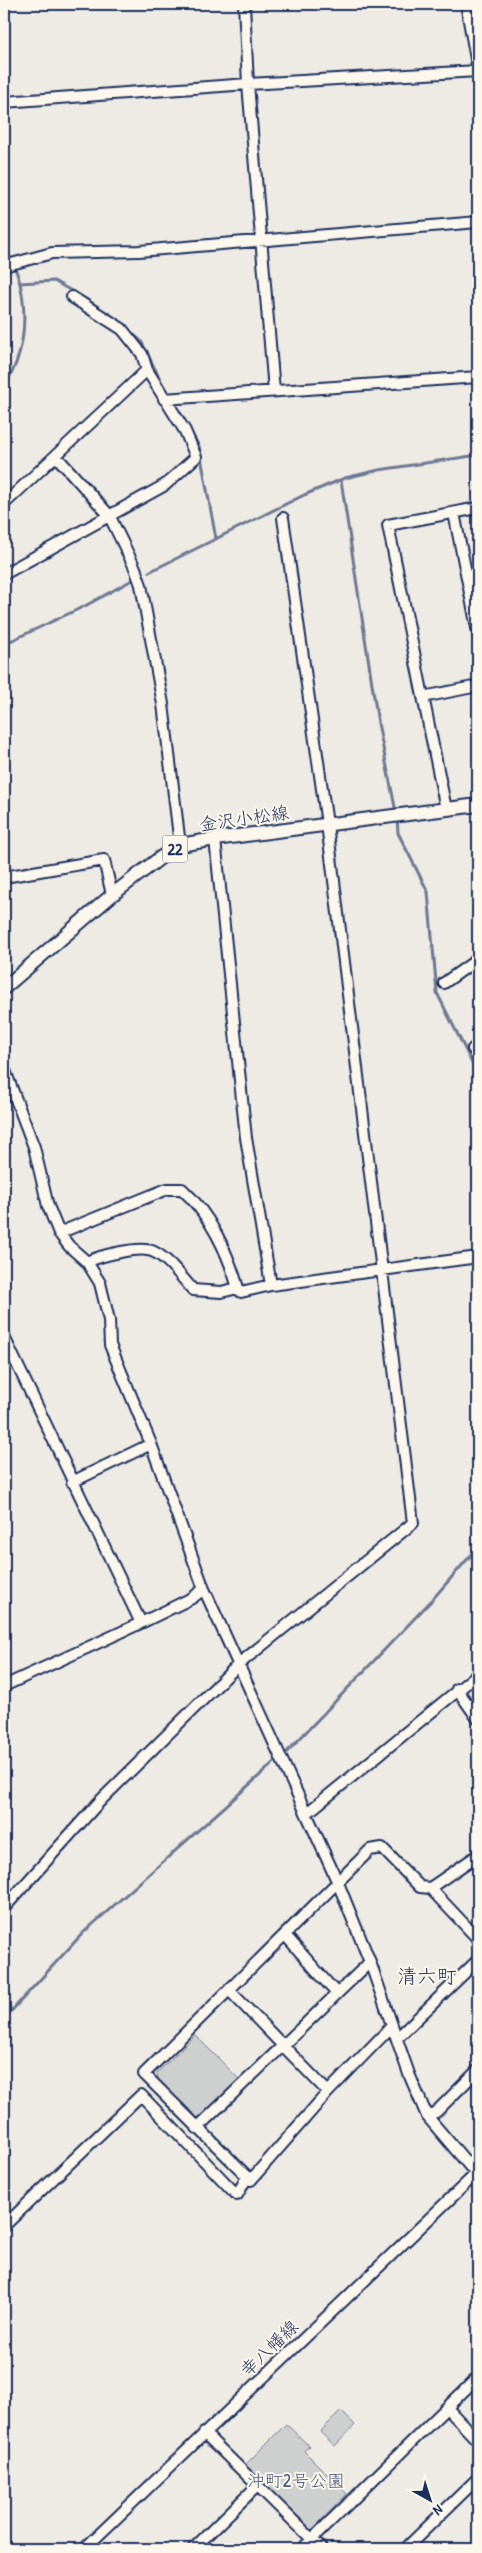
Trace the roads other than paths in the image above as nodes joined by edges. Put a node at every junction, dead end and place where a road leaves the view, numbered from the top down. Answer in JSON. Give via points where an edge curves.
{"nodes":[{"id":1,"x":244,"y":4,"type":"edge"},
{"id":2,"x":466,"y":4,"type":"edge"},
{"id":3,"x":478,"y":70,"type":"edge"},
{"id":4,"x":248,"y":84,"type":"junction"},
{"id":5,"x":4,"y":102,"type":"edge"},
{"id":6,"x":478,"y":222,"type":"edge"},
{"id":7,"x":261,"y":241,"type":"junction"},
{"id":8,"x":4,"y":266,"type":"edge"},
{"id":9,"x":72,"y":297,"type":"dead end"},
{"id":10,"x":147,"y":370,"type":"junction"},
{"id":11,"x":478,"y":377,"type":"edge"},
{"id":12,"x":274,"y":391,"type":"junction"},
{"id":13,"x":164,"y":399,"type":"junction"},
{"id":14,"x":56,"y":456,"type":"junction"},
{"id":15,"x":4,"y":504,"type":"edge"},
{"id":16,"x":478,"y":508,"type":"edge"},
{"id":17,"x":454,"y":513,"type":"junction"},
{"id":18,"x":109,"y":515,"type":"junction"},
{"id":19,"x":283,"y":518,"type":"dead end"},
{"id":20,"x":4,"y":574,"type":"edge"},
{"id":21,"x":474,"y":598,"type":"edge"},
{"id":22,"x":478,"y":633,"type":"edge"},
{"id":23,"x":478,"y":686,"type":"edge"},
{"id":24,"x":423,"y":697,"type":"junction"},
{"id":25,"x":478,"y":805,"type":"edge"},
{"id":26,"x":446,"y":809,"type":"junction"},
{"id":27,"x":327,"y":824,"type":"junction"},
{"id":28,"x":215,"y":839,"type":"junction"},
{"id":29,"x":180,"y":845,"type":"junction"},
{"id":30,"x":4,"y":877,"type":"edge"},
{"id":31,"x":112,"y":895,"type":"junction"},
{"id":32,"x":478,"y":959,"type":"edge"},
{"id":33,"x":444,"y":983,"type":"dead end"},
{"id":34,"x":4,"y":988,"type":"edge"},
{"id":35,"x":4,"y":1068,"type":"edge"},
{"id":36,"x":59,"y":1233,"type":"junction"},
{"id":37,"x":478,"y":1258,"type":"edge"},
{"id":38,"x":86,"y":1262,"type":"junction"},
{"id":39,"x":381,"y":1270,"type":"junction"},
{"id":40,"x":271,"y":1285,"type":"junction"},
{"id":41,"x":238,"y":1288,"type":"junction"},
{"id":42,"x":5,"y":1344,"type":"edge"},
{"id":43,"x":151,"y":1444,"type":"junction"},
{"id":44,"x":72,"y":1482,"type":"junction"},
{"id":45,"x":204,"y":1589,"type":"junction"},
{"id":46,"x":141,"y":1622,"type":"junction"},
{"id":47,"x":238,"y":1664,"type":"junction"},
{"id":48,"x":478,"y":1674,"type":"edge"},
{"id":49,"x":4,"y":1686,"type":"edge"},
{"id":50,"x":457,"y":1689,"type":"junction"},
{"id":51,"x":478,"y":1719,"type":"edge"},
{"id":52,"x":307,"y":1813,"type":"junction"},
{"id":53,"x":478,"y":1855,"type":"edge"},
{"id":54,"x":338,"y":1883,"type":"junction"},
{"id":55,"x":430,"y":1888,"type":"junction"},
{"id":56,"x":4,"y":1908,"type":"edge"},
{"id":57,"x":286,"y":1936,"type":"junction"},
{"id":58,"x":478,"y":1938,"type":"edge"},
{"id":59,"x":478,"y":1960,"type":"edge"},
{"id":60,"x":370,"y":1962,"type":"junction"},
{"id":61,"x":230,"y":1991,"type":"junction"},
{"id":62,"x":337,"y":1994,"type":"junction"},
{"id":63,"x":392,"y":2026,"type":"junction"},
{"id":64,"x":397,"y":2038,"type":"junction"},
{"id":65,"x":284,"y":2043,"type":"junction"},
{"id":66,"x":478,"y":2070,"type":"edge"},
{"id":67,"x":328,"y":2092,"type":"junction"},
{"id":68,"x":427,"y":2116,"type":"junction"},
{"id":69,"x":197,"y":2128,"type":"junction"},
{"id":70,"x":478,"y":2174,"type":"edge"},
{"id":71,"x":247,"y":2177,"type":"junction"},
{"id":72,"x":4,"y":2226,"type":"edge"},
{"id":73,"x":478,"y":2377,"type":"edge"},
{"id":74,"x":447,"y":2408,"type":"junction"},
{"id":75,"x":204,"y":2433,"type":"junction"},
{"id":76,"x":478,"y":2442,"type":"edge"},
{"id":77,"x":478,"y":2478,"type":"edge"},
{"id":78,"x":257,"y":2486,"type":"junction"},
{"id":79,"x":312,"y":2539,"type":"junction"},
{"id":80,"x":84,"y":2549,"type":"edge"},
{"id":81,"x":193,"y":2549,"type":"edge"},
{"id":82,"x":302,"y":2549,"type":"edge"},
{"id":83,"x":322,"y":2549,"type":"edge"},
{"id":84,"x":405,"y":2549,"type":"edge"}],
"edges":[{"from":1,"to":4,"type":"street"},
{"from":2,"to":3,"type":"street"},
{"from":3,"to":4,"type":"street"},
{"from":4,"to":5,"type":"street"},
{"from":4,"to":7,"type":"street"},
{"from":6,"to":7,"type":"street"},
{"from":7,"to":8,"type":"street","via":[[138,251],[52,253]]},
{"from":7,"to":12,"type":"street"},
{"from":9,"to":10,"type":"street","via":[[122,330],[142,354]]},
{"from":10,"to":13,"type":"street"},
{"from":10,"to":14,"type":"street"},
{"from":11,"to":12,"type":"street"},
{"from":12,"to":13,"type":"street"},
{"from":13,"to":18,"type":"street","via":[[185,431],[196,457],[164,485]]},
{"from":14,"to":15,"type":"street"},
{"from":14,"to":18,"type":"street"},
{"from":16,"to":17,"type":"street"},
{"from":17,"to":21,"type":"street"},
{"from":17,"to":24,"type":"street","via":[[388,525]]},
{"from":18,"to":20,"type":"street"},
{"from":18,"to":29,"type":"street","via":[[141,585],[163,704]]},
{"from":19,"to":27,"type":"street"},
{"from":21,"to":22,"type":"street"},
{"from":23,"to":24,"type":"street"},
{"from":24,"to":26,"type":"street"},
{"from":25,"to":26,"type":"main road","name":"金沢小松線","number":"22"},
{"from":26,"to":27,"type":"main road","name":"金沢小松線","number":"22"},
{"from":27,"to":28,"type":"main road","name":"金沢小松線","number":"22"},
{"from":27,"to":39,"type":"street"},
{"from":28,"to":29,"type":"main road","name":"金沢小松線","number":"22"},
{"from":28,"to":40,"type":"street","via":[[246,1138]]},
{"from":29,"to":31,"type":"main road","name":"金沢小松線","number":"22"},
{"from":30,"to":31,"type":"street","via":[[104,860]]},
{"from":31,"to":34,"type":"main road","name":"金沢小松線","number":"22"},
{"from":32,"to":33,"type":"street"},
{"from":35,"to":36,"type":"street","via":[[34,1147],[48,1206]]},
{"from":36,"to":38,"type":"street"},
{"from":36,"to":41,"type":"street","via":[[167,1189],[182,1189],[197,1202],[209,1222]]},
{"from":37,"to":39,"type":"street"},
{"from":38,"to":41,"type":"street","via":[[137,1250],[154,1251],[193,1290],[220,1292]]},
{"from":38,"to":43,"type":"street","via":[[100,1283],[109,1320],[110,1345]]},
{"from":39,"to":40,"type":"street"},
{"from":39,"to":47,"type":"street","via":[[413,1523]]},
{"from":40,"to":41,"type":"street","via":[[241,1292]]},
{"from":42,"to":44,"type":"street"},
{"from":43,"to":44,"type":"street"},
{"from":43,"to":45,"type":"street"},
{"from":44,"to":46,"type":"street"},
{"from":45,"to":46,"type":"street"},
{"from":45,"to":47,"type":"street"},
{"from":46,"to":49,"type":"street"},
{"from":47,"to":52,"type":"street"},
{"from":47,"to":56,"type":"street","via":[[101,1800]]},
{"from":48,"to":50,"type":"street"},
{"from":50,"to":51,"type":"street"},
{"from":50,"to":52,"type":"street"},
{"from":52,"to":54,"type":"street"},
{"from":53,"to":55,"type":"street"},
{"from":54,"to":55,"type":"street","via":[[370,1850],[382,1848],[420,1887]]},
{"from":54,"to":57,"type":"street"},
{"from":54,"to":60,"type":"street"},
{"from":55,"to":58,"type":"street"},
{"from":57,"to":61,"type":"street"},
{"from":57,"to":62,"type":"street"},
{"from":59,"to":64,"type":"street"},
{"from":60,"to":62,"type":"street"},
{"from":60,"to":63,"type":"street"},
{"from":61,"to":65,"type":"street"},
{"from":61,"to":69,"type":"street","via":[[144,2074]]},
{"from":62,"to":65,"type":"street"},
{"from":63,"to":64,"type":"street"},
{"from":63,"to":67,"type":"street"},
{"from":64,"to":68,"type":"street"},
{"from":65,"to":67,"type":"street"},
{"from":65,"to":69,"type":"street"},
{"from":66,"to":68,"type":"street","via":[[436,2112]]},
{"from":67,"to":71,"type":"street","via":[[251,2180]]},
{"from":68,"to":70,"type":"street"},
{"from":69,"to":71,"type":"street"},
{"from":70,"to":75,"type":"street","name":"幸八幡線"},
{"from":71,"to":72,"type":"street","via":[[237,2196],[141,2095]]},
{"from":73,"to":74,"type":"street"},
{"from":74,"to":76,"type":"street"},
{"from":74,"to":79,"type":"street"},
{"from":75,"to":78,"type":"street"},
{"from":75,"to":80,"type":"street","name":"幸八幡線"},
{"from":77,"to":84,"type":"street"},
{"from":78,"to":79,"type":"street"},
{"from":78,"to":81,"type":"street"},
{"from":79,"to":82,"type":"street"},
{"from":79,"to":83,"type":"street"}]}
